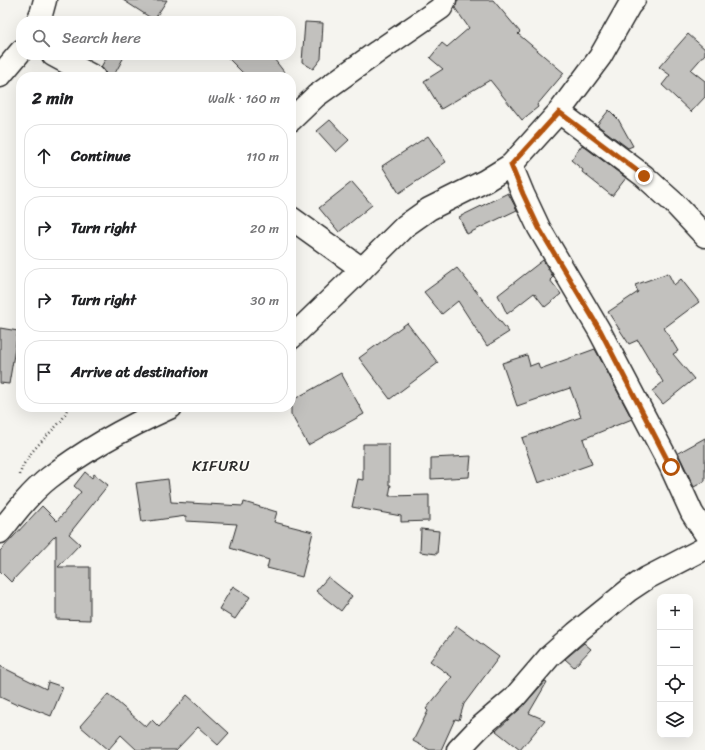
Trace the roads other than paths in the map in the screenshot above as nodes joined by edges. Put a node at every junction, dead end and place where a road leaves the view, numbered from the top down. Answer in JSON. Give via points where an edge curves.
{"nodes":[{"id":1,"x":45,"y":0,"type":"edge"},
{"id":2,"x":445,"y":0,"type":"edge"},
{"id":3,"x":634,"y":0,"type":"edge"},
{"id":4,"x":40,"y":16,"type":"edge"},
{"id":5,"x":16,"y":58,"type":"edge"},
{"id":6,"x":62,"y":60,"type":"edge"},
{"id":7,"x":85,"y":72,"type":"edge"},
{"id":8,"x":0,"y":76,"type":"edge"},
{"id":9,"x":559,"y":112,"type":"junction"},
{"id":10,"x":296,"y":115,"type":"edge"},
{"id":11,"x":511,"y":165,"type":"junction"},
{"id":12,"x":296,"y":222,"type":"edge"},
{"id":13,"x":705,"y":236,"type":"edge"},
{"id":14,"x":362,"y":270,"type":"junction"},
{"id":15,"x":296,"y":333,"type":"edge"},
{"id":16,"x":160,"y":412,"type":"edge"},
{"id":17,"x":0,"y":532,"type":"edge"},
{"id":18,"x":705,"y":533,"type":"edge"},
{"id":19,"x":705,"y":548,"type":"edge"},
{"id":20,"x":458,"y":750,"type":"edge"}],
"edges":[{"from":1,"to":4,"type":"street"},
{"from":2,"to":10,"type":"street","via":[[441,8],[316,96]]},
{"from":3,"to":9,"type":"street","via":[[600,57]]},
{"from":5,"to":8,"type":"street"},
{"from":6,"to":7,"type":"street"},
{"from":9,"to":11,"type":"street"},
{"from":9,"to":13,"type":"street","via":[[644,176]]},
{"from":11,"to":14,"type":"street","via":[[429,209],[405,226]]},
{"from":11,"to":18,"type":"street","via":[[539,228],[600,330],[671,467],[692,514]]},
{"from":12,"to":14,"type":"street"},
{"from":14,"to":15,"type":"street"},
{"from":16,"to":17,"type":"street","via":[[90,449],[49,478],[26,499]]},
{"from":19,"to":20,"type":"street","via":[[647,578],[576,633],[550,656],[514,698]]}]}
